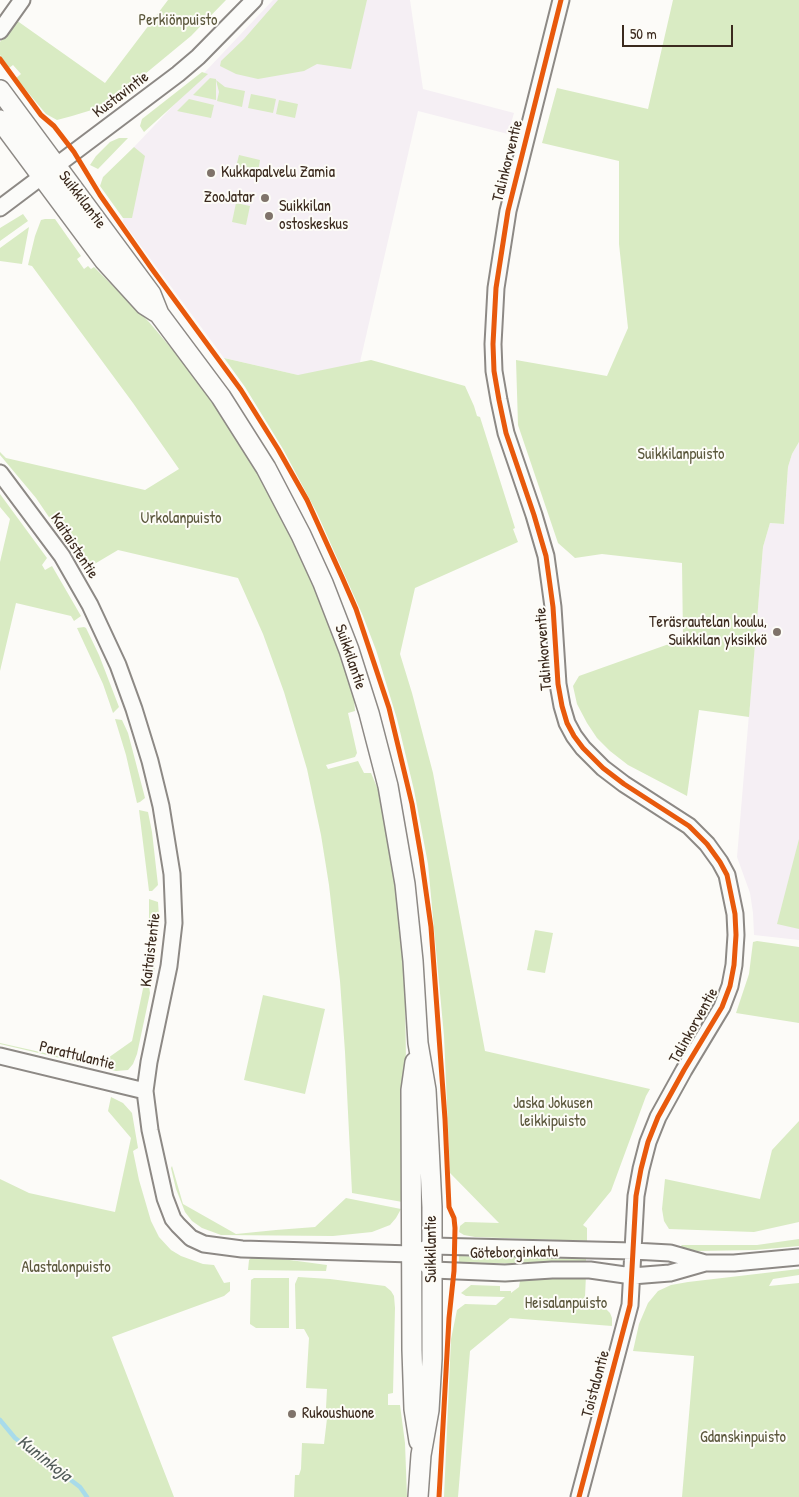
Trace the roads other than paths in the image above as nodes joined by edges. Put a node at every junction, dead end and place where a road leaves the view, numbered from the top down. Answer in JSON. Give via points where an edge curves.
{"nodes":[{"id":1,"x":22,"y":0,"type":"edge"},
{"id":2,"x":254,"y":0,"type":"edge"},
{"id":3,"x":561,"y":0,"type":"edge"},
{"id":4,"x":0,"y":30,"type":"edge"},
{"id":5,"x":0,"y":90,"type":"edge"},
{"id":6,"x":0,"y":120,"type":"edge"},
{"id":7,"x":49,"y":171,"type":"junction"},
{"id":8,"x":0,"y":208,"type":"edge"},
{"id":9,"x":0,"y":473,"type":"edge"},
{"id":10,"x":418,"y":1043,"type":"junction"},
{"id":11,"x":0,"y":1056,"type":"edge"},
{"id":12,"x":145,"y":1091,"type":"junction"},
{"id":13,"x":432,"y":1246,"type":"junction"},
{"id":14,"x":633,"y":1251,"type":"junction"},
{"id":15,"x":412,"y":1254,"type":"junction"},
{"id":16,"x":799,"y":1257,"type":"edge"},
{"id":17,"x":705,"y":1263,"type":"junction"},
{"id":18,"x":433,"y":1270,"type":"junction"},
{"id":19,"x":632,"y":1276,"type":"junction"},
{"id":20,"x":421,"y":1456,"type":"junction"},
{"id":21,"x":418,"y":1497,"type":"edge"},
{"id":22,"x":579,"y":1497,"type":"edge"}],
"edges":[{"from":1,"to":4,"type":"street"},
{"from":2,"to":7,"type":"street","name":"Kustavintie","via":[[178,74]]},
{"from":3,"to":14,"type":"street","name":"Talinkorventie","via":[[508,211],[496,288],[492,344],[499,400],[506,433],[546,556],[558,684],[567,723],[583,748],[603,768],[689,826],[707,844],[726,876],[735,914],[734,965],[722,1008],[658,1117],[648,1142],[636,1196]]},
{"from":5,"to":7,"type":"main road","name":"Suikkilantie"},
{"from":6,"to":7,"type":"main road","name":"Suikkilantie"},
{"from":7,"to":8,"type":"street","name":"Kustavintie"},
{"from":7,"to":10,"type":"main road","name":"Suikkilantie","via":[[104,260],[145,305],[159,314],[221,397],[266,468],[319,575],[349,650],[388,786],[400,845],[414,961]]},
{"from":9,"to":12,"type":"street","name":"Kaitaistentie","via":[[62,556],[90,605],[128,691],[161,806],[172,874],[174,923],[170,966]]},
{"from":10,"to":13,"type":"main road","name":"Suikkilantie","via":[[426,1090]]},
{"from":10,"to":15,"type":"main road","name":"Suikkilantie","via":[[411,1090]]},
{"from":11,"to":12,"type":"street","name":"Parattulantie"},
{"from":12,"to":15,"type":"street","name":"Kaitaistentie","via":[[164,1198],[173,1219],[191,1238],[215,1246],[242,1249]]},
{"from":13,"to":14,"type":"street","name":"Göteborginkatu"},
{"from":13,"to":15,"type":"street","name":"Göteborginkatu"},
{"from":13,"to":18,"type":"main road","name":"Suikkilantie"},
{"from":14,"to":17,"type":"street","name":"Göteborginkatu","via":[[670,1253]]},
{"from":14,"to":19,"type":"street","name":"Talinkorventie"},
{"from":15,"to":18,"type":"street"},
{"from":15,"to":20,"type":"main road","name":"Suikkilantie","via":[[414,1409]]},
{"from":16,"to":17,"type":"street","name":"Göteborginkatu"},
{"from":17,"to":19,"type":"street","name":"Göteborginkatu","via":[[670,1273]]},
{"from":18,"to":19,"type":"street","name":"Göteborginkatu","via":[[505,1273],[590,1270]]},
{"from":18,"to":20,"type":"main road","name":"Suikkilantie","via":[[429,1410]]},
{"from":19,"to":22,"type":"street","name":"Toistalontie","via":[[630,1305]]},
{"from":20,"to":21,"type":"main road","name":"Suikkilantie"}]}
